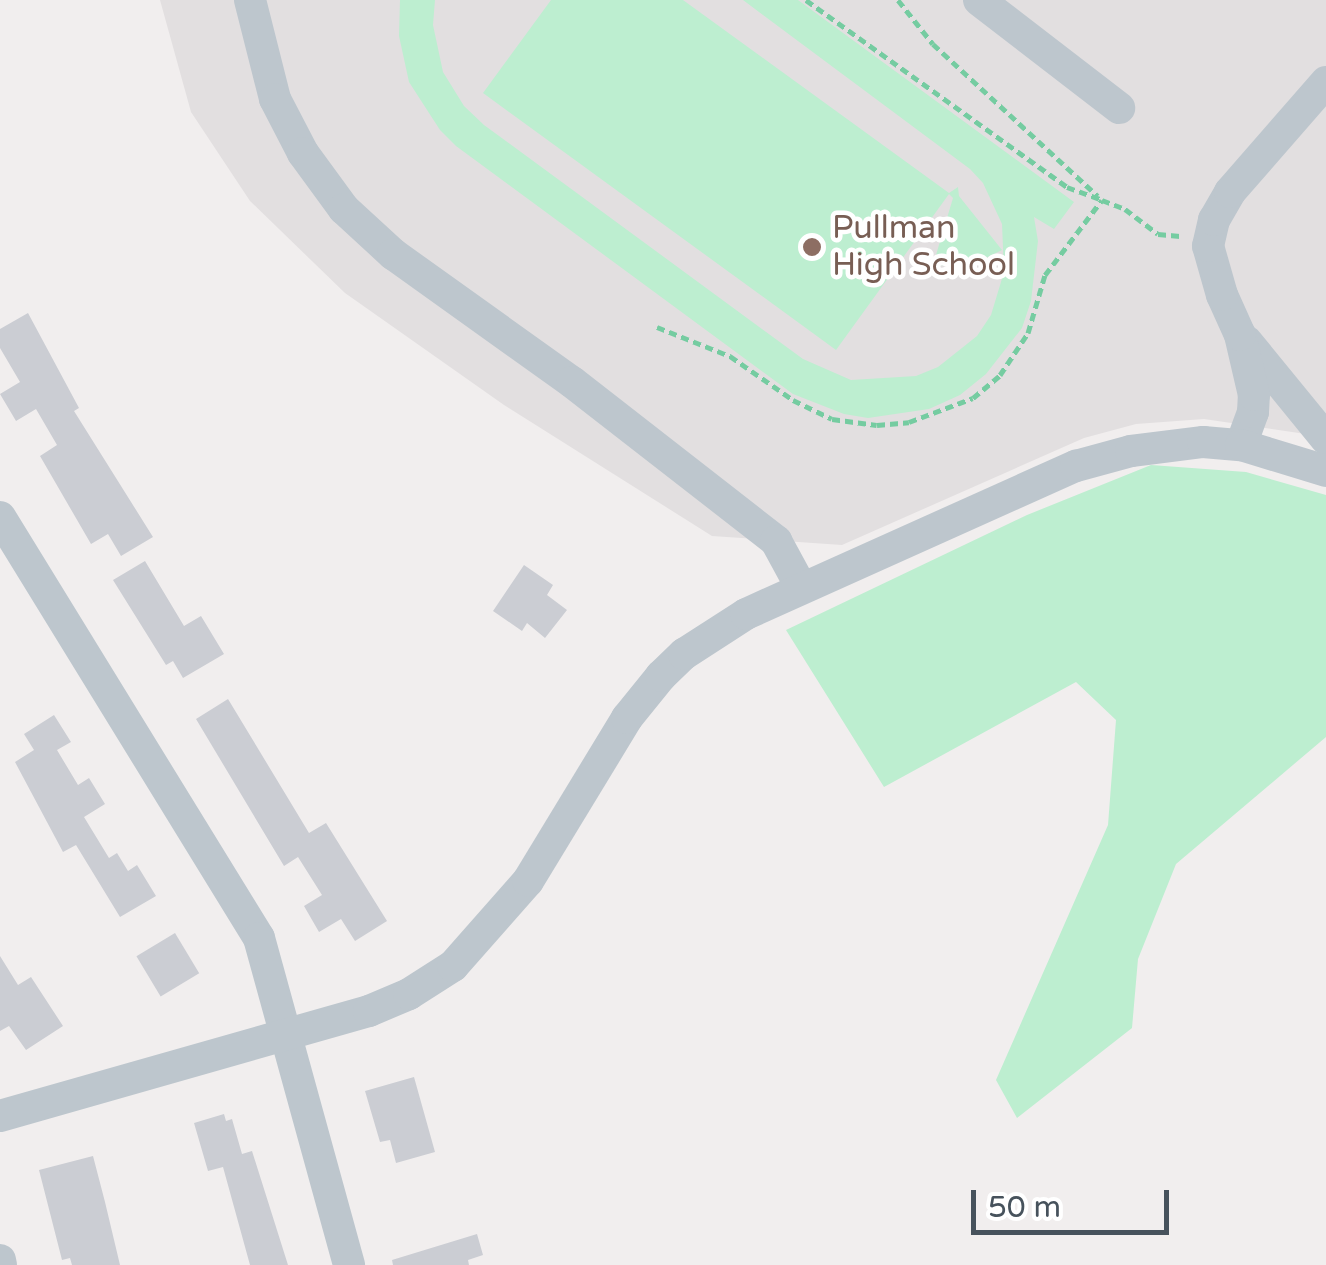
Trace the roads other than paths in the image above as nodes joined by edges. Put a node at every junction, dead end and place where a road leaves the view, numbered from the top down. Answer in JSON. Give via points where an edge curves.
{"nodes":[{"id":1,"x":250,"y":0,"type":"edge"},
{"id":2,"x":978,"y":0,"type":"edge"},
{"id":3,"x":1326,"y":82,"type":"edge"},
{"id":4,"x":1119,"y":108,"type":"dead end"},
{"id":5,"x":1240,"y":335,"type":"junction"},
{"id":6,"x":1326,"y":440,"type":"edge"},
{"id":7,"x":1241,"y":445,"type":"junction"},
{"id":8,"x":1326,"y":471,"type":"edge"},
{"id":9,"x":0,"y":517,"type":"edge"},
{"id":10,"x":800,"y":587,"type":"junction"},
{"id":11,"x":288,"y":1037,"type":"junction"},
{"id":12,"x":0,"y":1116,"type":"edge"},
{"id":13,"x":349,"y":1265,"type":"edge"}],
"edges":[{"from":1,"to":10,"type":"street","via":[[274,100],[344,209],[408,265],[776,540]]},
{"from":2,"to":4,"type":"street"},
{"from":3,"to":5,"type":"street","via":[[1230,192],[1214,220],[1208,246]]},
{"from":5,"to":6,"type":"street"},
{"from":5,"to":7,"type":"street","via":[[1254,395]]},
{"from":7,"to":8,"type":"street"},
{"from":7,"to":10,"type":"street","via":[[1178,444],[1076,466]]},
{"from":9,"to":11,"type":"street","via":[[259,938]]},
{"from":10,"to":11,"type":"street","via":[[708,636],[661,676],[627,718],[528,882],[453,966],[409,994]]},
{"from":11,"to":12,"type":"street"},
{"from":11,"to":13,"type":"street"}]}
